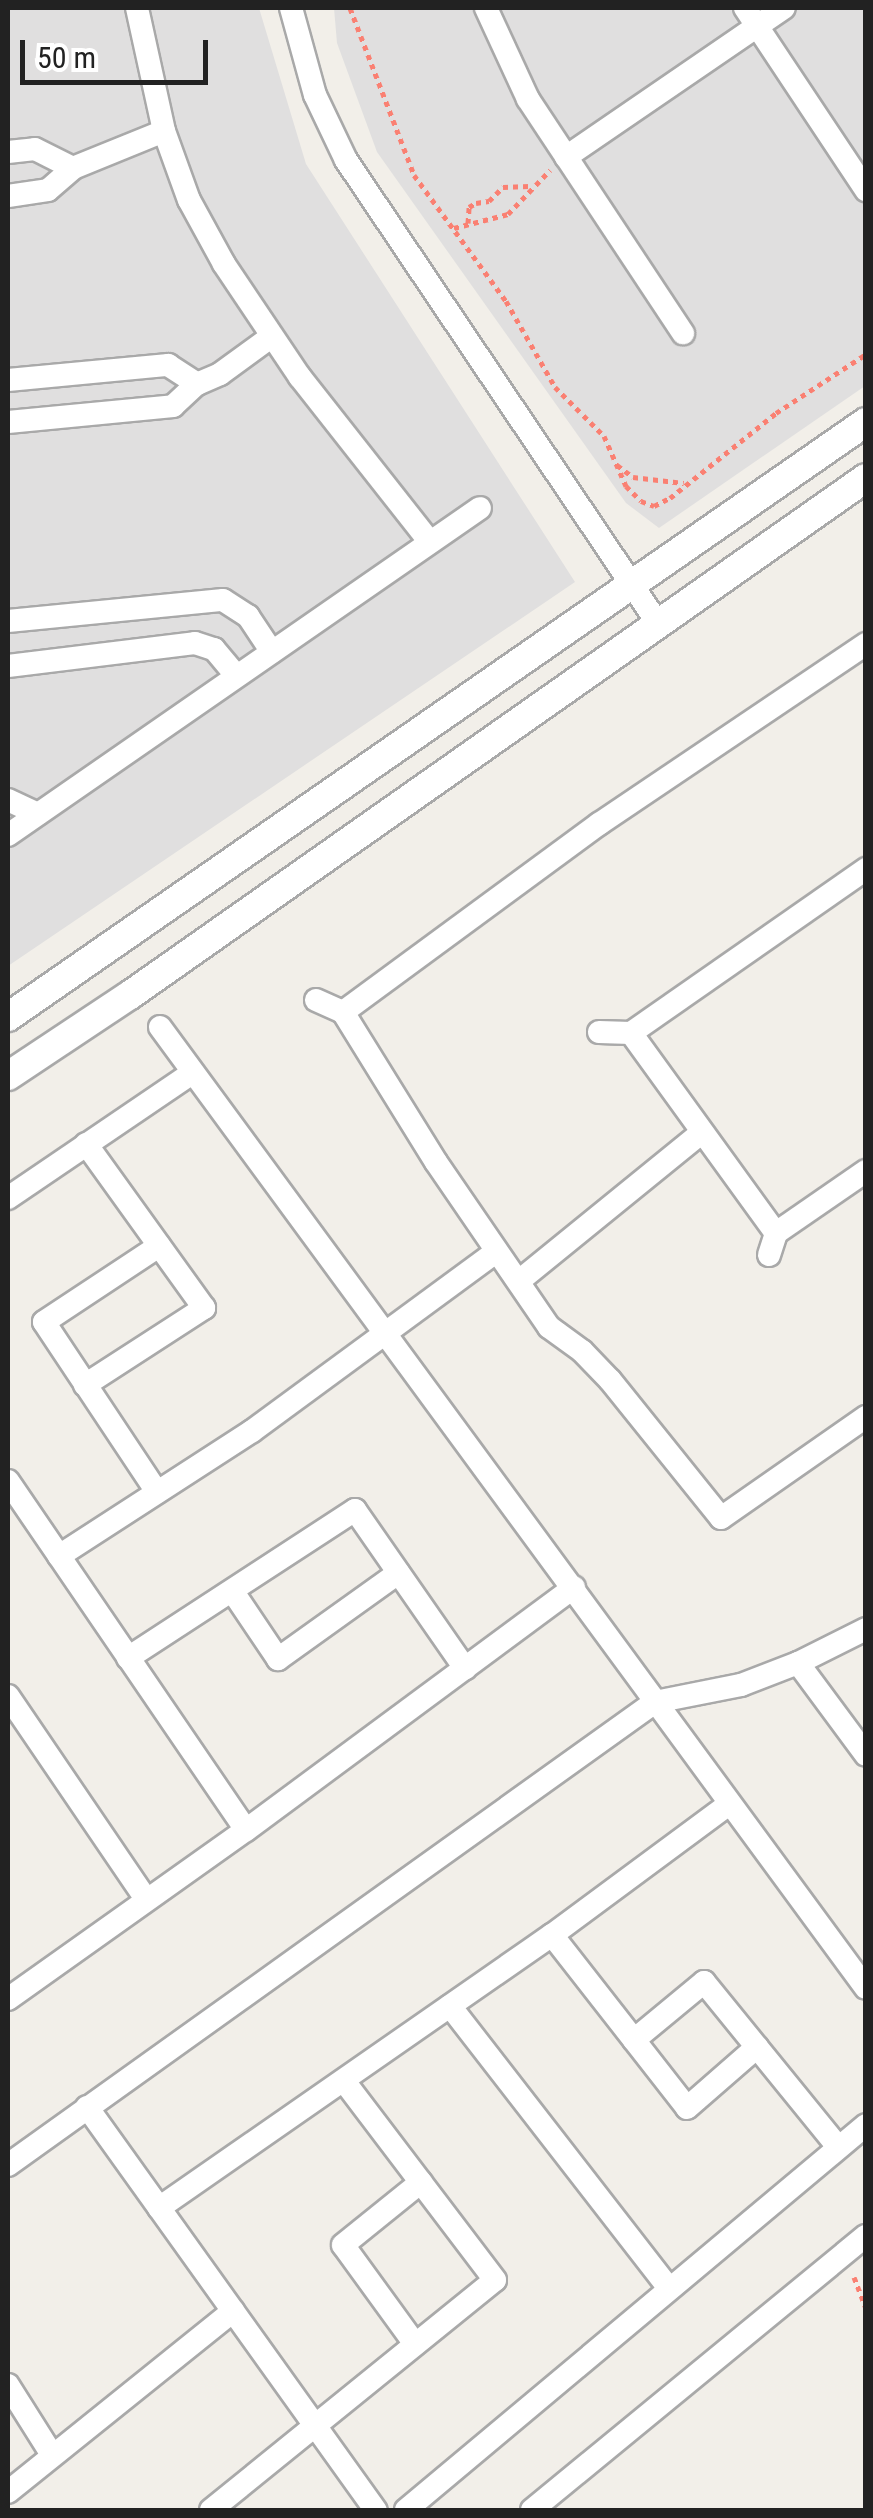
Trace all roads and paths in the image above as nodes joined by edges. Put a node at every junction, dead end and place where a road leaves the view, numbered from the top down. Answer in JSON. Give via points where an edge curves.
{"nodes":[{"id":1,"x":137,"y":8,"type":"edge"},
{"id":2,"x":290,"y":8,"type":"edge"},
{"id":3,"x":350,"y":8,"type":"edge"},
{"id":4,"x":486,"y":8,"type":"edge"},
{"id":5,"x":784,"y":8,"type":"edge"},
{"id":6,"x":750,"y":17,"type":"edge"},
{"id":7,"x":164,"y":131,"type":"junction"},
{"id":8,"x":8,"y":152,"type":"edge"},
{"id":9,"x":566,"y":157,"type":"junction"},
{"id":10,"x":73,"y":168,"type":"junction"},
{"id":11,"x":530,"y":186,"type":"junction"},
{"id":12,"x":866,"y":190,"type":"edge"},
{"id":13,"x":8,"y":196,"type":"edge"},
{"id":14,"x":468,"y":223,"type":"junction"},
{"id":15,"x":454,"y":228,"type":"junction"},
{"id":16,"x":683,"y":332,"type":"dead end"},
{"id":17,"x":270,"y":337,"type":"junction"},
{"id":18,"x":866,"y":354,"type":"edge"},
{"id":19,"x":8,"y":380,"type":"edge"},
{"id":20,"x":197,"y":384,"type":"junction"},
{"id":21,"x":8,"y":422,"type":"edge"},
{"id":22,"x":866,"y":422,"type":"edge"},
{"id":23,"x":616,"y":464,"type":"junction"},
{"id":24,"x":866,"y":478,"type":"edge"},
{"id":25,"x":684,"y":483,"type":"junction"},
{"id":26,"x":480,"y":508,"type":"dead end"},
{"id":27,"x":430,"y":542,"type":"junction"},
{"id":28,"x":630,"y":582,"type":"junction"},
{"id":29,"x":8,"y":621,"type":"edge"},
{"id":30,"x":657,"y":622,"type":"junction"},
{"id":31,"x":866,"y":644,"type":"edge"},
{"id":32,"x":272,"y":652,"type":"junction"},
{"id":33,"x":8,"y":666,"type":"edge"},
{"id":34,"x":238,"y":676,"type":"junction"},
{"id":35,"x":8,"y":800,"type":"edge"},
{"id":36,"x":38,"y":814,"type":"junction"},
{"id":37,"x":8,"y":835,"type":"edge"},
{"id":38,"x":866,"y":869,"type":"edge"},
{"id":39,"x":316,"y":1000,"type":"dead end"},
{"id":40,"x":342,"y":1012,"type":"junction"},
{"id":41,"x":8,"y":1017,"type":"edge"},
{"id":42,"x":160,"y":1026,"type":"dead end"},
{"id":43,"x":599,"y":1032,"type":"dead end"},
{"id":44,"x":631,"y":1033,"type":"junction"},
{"id":45,"x":192,"y":1073,"type":"junction"},
{"id":46,"x":8,"y":1076,"type":"edge"},
{"id":47,"x":700,"y":1134,"type":"junction"},
{"id":48,"x":86,"y":1144,"type":"junction"},
{"id":49,"x":866,"y":1171,"type":"edge"},
{"id":50,"x":8,"y":1198,"type":"edge"},
{"id":51,"x":159,"y":1246,"type":"junction"},
{"id":52,"x":496,"y":1252,"type":"junction"},
{"id":53,"x":519,"y":1281,"type":"junction"},
{"id":54,"x":382,"y":1334,"type":"junction"},
{"id":55,"x":86,"y":1385,"type":"junction"},
{"id":56,"x":866,"y":1416,"type":"edge"},
{"id":57,"x":8,"y":1481,"type":"edge"},
{"id":58,"x":157,"y":1492,"type":"junction"},
{"id":59,"x":58,"y":1556,"type":"junction"},
{"id":60,"x":398,"y":1573,"type":"junction"},
{"id":61,"x":574,"y":1587,"type":"junction"},
{"id":62,"x":232,"y":1592,"type":"junction"},
{"id":63,"x":866,"y":1629,"type":"edge"},
{"id":64,"x":128,"y":1658,"type":"junction"},
{"id":65,"x":798,"y":1663,"type":"junction"},
{"id":66,"x":465,"y":1668,"type":"junction"},
{"id":67,"x":8,"y":1696,"type":"edge"},
{"id":68,"x":656,"y":1702,"type":"junction"},
{"id":69,"x":28,"y":1726,"type":"junction"},
{"id":70,"x":8,"y":1742,"type":"edge"},
{"id":71,"x":866,"y":1756,"type":"edge"},
{"id":72,"x":728,"y":1805,"type":"junction"},
{"id":73,"x":246,"y":1830,"type":"junction"},
{"id":74,"x":146,"y":1898,"type":"junction"},
{"id":75,"x":552,"y":1936,"type":"junction"},
{"id":76,"x":866,"y":1988,"type":"edge"},
{"id":77,"x":8,"y":1999,"type":"edge"},
{"id":78,"x":450,"y":2006,"type":"junction"},
{"id":79,"x":634,"y":2040,"type":"junction"},
{"id":80,"x":758,"y":2047,"type":"junction"},
{"id":81,"x":344,"y":2081,"type":"junction"},
{"id":82,"x":87,"y":2107,"type":"junction"},
{"id":83,"x":866,"y":2126,"type":"edge"},
{"id":84,"x":838,"y":2147,"type":"junction"},
{"id":85,"x":8,"y":2165,"type":"edge"},
{"id":86,"x":420,"y":2182,"type":"junction"},
{"id":87,"x":159,"y":2208,"type":"junction"},
{"id":88,"x":858,"y":2243,"type":"edge"},
{"id":89,"x":668,"y":2287,"type":"junction"},
{"id":90,"x":866,"y":2309,"type":"edge"},
{"id":91,"x":232,"y":2311,"type":"junction"},
{"id":92,"x":415,"y":2344,"type":"junction"},
{"id":93,"x":8,"y":2385,"type":"edge"},
{"id":94,"x":315,"y":2425,"type":"junction"},
{"id":95,"x":52,"y":2454,"type":"junction"},
{"id":96,"x":8,"y":2492,"type":"edge"},
{"id":97,"x":211,"y":2510,"type":"edge"},
{"id":98,"x":376,"y":2510,"type":"edge"},
{"id":99,"x":406,"y":2510,"type":"edge"},
{"id":100,"x":532,"y":2510,"type":"edge"}],
"edges":[{"from":1,"to":7,"type":"street"},
{"from":2,"to":28,"type":"street","via":[[315,95],[346,160]]},
{"from":3,"to":15,"type":"path","via":[[414,176]]},
{"from":4,"to":9,"type":"street","via":[[528,99]]},
{"from":5,"to":6,"type":"street"},
{"from":6,"to":9,"type":"street"},
{"from":6,"to":12,"type":"street"},
{"from":7,"to":10,"type":"street"},
{"from":7,"to":17,"type":"street","via":[[189,200]]},
{"from":8,"to":10,"type":"street","via":[[35,149]]},
{"from":9,"to":11,"type":"path"},
{"from":9,"to":16,"type":"street"},
{"from":10,"to":13,"type":"street","via":[[48,190]]},
{"from":11,"to":14,"type":"path","via":[[508,214]]},
{"from":11,"to":14,"type":"path","via":[[504,188],[476,203]]},
{"from":14,"to":15,"type":"path"},
{"from":15,"to":23,"type":"path","via":[[556,387],[604,436]]},
{"from":17,"to":20,"type":"street"},
{"from":17,"to":27,"type":"street"},
{"from":18,"to":25,"type":"path"},
{"from":19,"to":20,"type":"street","via":[[168,365]]},
{"from":20,"to":21,"type":"street","via":[[173,406],[146,412]]},
{"from":22,"to":28,"type":"street"},
{"from":23,"to":25,"type":"path","via":[[633,477]]},
{"from":23,"to":25,"type":"path","via":[[626,486],[654,506]]},
{"from":24,"to":30,"type":"street"},
{"from":26,"to":27,"type":"street"},
{"from":27,"to":32,"type":"street"},
{"from":28,"to":30,"type":"street"},
{"from":28,"to":41,"type":"street"},
{"from":29,"to":32,"type":"street","via":[[223,600],[248,616]]},
{"from":30,"to":46,"type":"street"},
{"from":31,"to":40,"type":"street","via":[[599,824]]},
{"from":32,"to":34,"type":"street"},
{"from":33,"to":34,"type":"street","via":[[195,643],[214,648]]},
{"from":34,"to":36,"type":"street"},
{"from":35,"to":36,"type":"street"},
{"from":36,"to":37,"type":"street"},
{"from":38,"to":44,"type":"street"},
{"from":39,"to":40,"type":"street"},
{"from":40,"to":52,"type":"street"},
{"from":42,"to":45,"type":"street"},
{"from":43,"to":44,"type":"street"},
{"from":44,"to":47,"type":"street"},
{"from":45,"to":48,"type":"street"},
{"from":45,"to":54,"type":"street"},
{"from":47,"to":49,"type":"street","via":[[772,1244]]},
{"from":47,"to":53,"type":"street"},
{"from":48,"to":50,"type":"street"},
{"from":48,"to":51,"type":"street"},
{"from":51,"to":55,"type":"street","via":[[44,1322]]},
{"from":51,"to":55,"type":"street","via":[[204,1308]]},
{"from":52,"to":53,"type":"street"},
{"from":52,"to":54,"type":"street"},
{"from":53,"to":56,"type":"street","via":[[548,1327],[610,1380],[721,1518]]},
{"from":54,"to":58,"type":"street"},
{"from":54,"to":61,"type":"street"},
{"from":55,"to":58,"type":"street"},
{"from":57,"to":59,"type":"street"},
{"from":58,"to":59,"type":"street"},
{"from":59,"to":64,"type":"street"},
{"from":60,"to":62,"type":"street","via":[[355,1510]]},
{"from":60,"to":62,"type":"street","via":[[278,1658]]},
{"from":60,"to":66,"type":"street"},
{"from":61,"to":66,"type":"street"},
{"from":61,"to":68,"type":"street"},
{"from":62,"to":64,"type":"street"},
{"from":63,"to":65,"type":"street"},
{"from":64,"to":73,"type":"street"},
{"from":65,"to":68,"type":"street","via":[[741,1685]]},
{"from":65,"to":71,"type":"street"},
{"from":66,"to":73,"type":"street"},
{"from":67,"to":69,"type":"street"},
{"from":68,"to":72,"type":"street"},
{"from":68,"to":82,"type":"street"},
{"from":69,"to":70,"type":"street"},
{"from":69,"to":74,"type":"street"},
{"from":72,"to":75,"type":"street"},
{"from":72,"to":76,"type":"street"},
{"from":73,"to":74,"type":"street"},
{"from":74,"to":77,"type":"street"},
{"from":75,"to":78,"type":"street"},
{"from":75,"to":79,"type":"street"},
{"from":78,"to":81,"type":"street"},
{"from":78,"to":89,"type":"street"},
{"from":79,"to":80,"type":"street","via":[[704,1982]]},
{"from":79,"to":80,"type":"street","via":[[688,2108]]},
{"from":80,"to":84,"type":"street"},
{"from":81,"to":86,"type":"street"},
{"from":81,"to":87,"type":"street"},
{"from":82,"to":85,"type":"street"},
{"from":82,"to":87,"type":"street"},
{"from":83,"to":84,"type":"street"},
{"from":84,"to":89,"type":"street"},
{"from":86,"to":92,"type":"street","via":[[343,2244]]},
{"from":86,"to":92,"type":"street","via":[[494,2280]]},
{"from":87,"to":91,"type":"street"},
{"from":88,"to":90,"type":"path","via":[[854,2280]]},
{"from":88,"to":100,"type":"street"},
{"from":89,"to":99,"type":"street"},
{"from":91,"to":94,"type":"street"},
{"from":91,"to":95,"type":"street"},
{"from":92,"to":94,"type":"street"},
{"from":93,"to":95,"type":"street"},
{"from":94,"to":97,"type":"street"},
{"from":94,"to":98,"type":"street"},
{"from":95,"to":96,"type":"street"}]}
